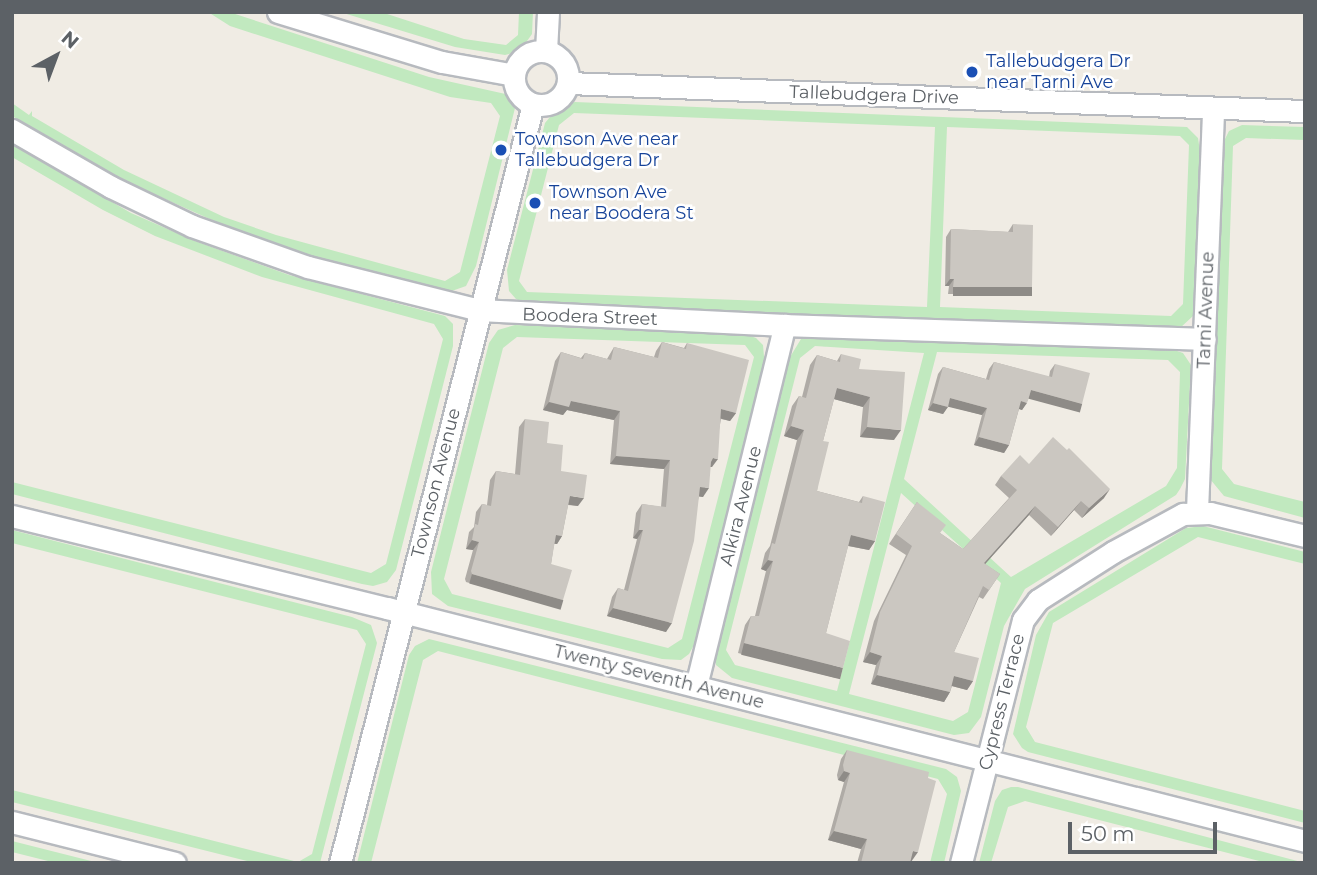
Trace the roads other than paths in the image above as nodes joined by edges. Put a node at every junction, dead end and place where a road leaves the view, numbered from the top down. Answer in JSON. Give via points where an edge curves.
{"nodes":[{"id":1,"x":278,"y":12,"type":"edge"},
{"id":2,"x":548,"y":12,"type":"edge"},
{"id":3,"x":546,"y":51,"type":"junction"},
{"id":4,"x":514,"y":75,"type":"junction"},
{"id":5,"x":568,"y":83,"type":"junction"},
{"id":6,"x":533,"y":104,"type":"junction"},
{"id":7,"x":1213,"y":108,"type":"junction"},
{"id":8,"x":1305,"y":111,"type":"edge"},
{"id":9,"x":12,"y":130,"type":"edge"},
{"id":10,"x":479,"y":310,"type":"junction"},
{"id":11,"x":785,"y":325,"type":"junction"},
{"id":12,"x":1205,"y":339,"type":"junction"},
{"id":13,"x":1197,"y":511,"type":"junction"},
{"id":14,"x":12,"y":516,"type":"edge"},
{"id":15,"x":1305,"y":536,"type":"edge"},
{"id":16,"x":404,"y":612,"type":"junction"},
{"id":17,"x":696,"y":686,"type":"junction"},
{"id":18,"x":988,"y":760,"type":"junction"},
{"id":19,"x":12,"y":822,"type":"edge"},
{"id":20,"x":1305,"y":841,"type":"edge"},
{"id":21,"x":175,"y":863,"type":"edge"},
{"id":22,"x":340,"y":863,"type":"edge"},
{"id":23,"x":961,"y":863,"type":"edge"}],
"edges":[{"from":1,"to":4,"type":"street","via":[[442,62]]},
{"from":2,"to":3,"type":"street"},
{"from":3,"to":4,"type":"street","via":[[521,59]]},
{"from":3,"to":5,"type":"street","via":[[566,66]]},
{"from":4,"to":6,"type":"street","via":[[518,93]]},
{"from":5,"to":6,"type":"street","via":[[559,99],[542,106]]},
{"from":5,"to":7,"type":"street","name":"Tallebudgera Drive"},
{"from":6,"to":10,"type":"street","name":"Townson Avenue"},
{"from":7,"to":8,"type":"street","name":"Tallebudgera Drive"},
{"from":7,"to":12,"type":"street","name":"Tarni Avenue"},
{"from":9,"to":10,"type":"street","name":"Boodera Street","via":[[111,187],[192,226],[307,267]]},
{"from":10,"to":11,"type":"street","name":"Boodera Street"},
{"from":10,"to":16,"type":"street","name":"Townson Avenue"},
{"from":11,"to":12,"type":"street","name":"Boodera Street"},
{"from":11,"to":17,"type":"street","name":"Alkira Avenue"},
{"from":12,"to":13,"type":"street","name":"Tarni Avenue"},
{"from":13,"to":15,"type":"street"},
{"from":13,"to":18,"type":"street","name":"Cypress Terrace","via":[[1113,552],[1048,591],[1030,608],[1018,638]]},
{"from":14,"to":16,"type":"street","name":"Twenty Seventh Avenue"},
{"from":16,"to":17,"type":"street","name":"Twenty Seventh Avenue"},
{"from":16,"to":22,"type":"street","name":"Townson Avenue"},
{"from":17,"to":18,"type":"street","name":"Twenty Seventh Avenue"},
{"from":18,"to":20,"type":"street","name":"Twenty Seventh Avenue"},
{"from":18,"to":23,"type":"street","name":"Cypress Terrace"},
{"from":19,"to":21,"type":"street"}]}
